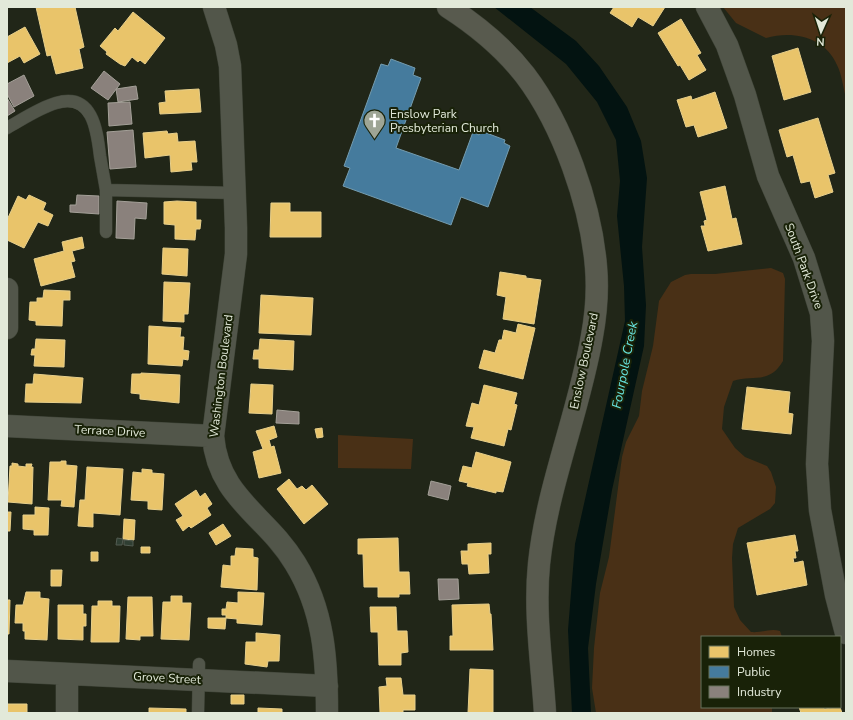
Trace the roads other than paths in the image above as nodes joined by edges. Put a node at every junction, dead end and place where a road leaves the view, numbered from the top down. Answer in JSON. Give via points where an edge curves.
{"nodes":[{"id":1,"x":214,"y":7,"type":"edge"},
{"id":2,"x":448,"y":7,"type":"edge"},
{"id":3,"x":707,"y":7,"type":"edge"},
{"id":4,"x":7,"y":128,"type":"edge"},
{"id":5,"x":106,"y":190,"type":"junction"},
{"id":6,"x":235,"y":192,"type":"junction"},
{"id":7,"x":106,"y":232,"type":"dead end"},
{"id":8,"x":7,"y":289,"type":"edge"},
{"id":9,"x":7,"y":328,"type":"edge"},
{"id":10,"x":7,"y":426,"type":"edge"},
{"id":11,"x":212,"y":436,"type":"junction"},
{"id":12,"x":846,"y":633,"type":"edge"},
{"id":13,"x":7,"y":671,"type":"edge"},
{"id":14,"x":199,"y":672,"type":"junction"},
{"id":15,"x":67,"y":674,"type":"junction"},
{"id":16,"x":327,"y":686,"type":"junction"},
{"id":17,"x":67,"y":713,"type":"edge"},
{"id":18,"x":198,"y":713,"type":"edge"},
{"id":19,"x":327,"y":713,"type":"edge"},
{"id":20,"x":546,"y":713,"type":"edge"}],
"edges":[{"from":1,"to":6,"type":"street","name":"Washington Boulevard","via":[[230,66]]},
{"from":2,"to":20,"type":"street","name":"Enslow Boulevard","via":[[497,44],[525,74],[545,106],[564,143],[576,175],[596,267],[592,337],[550,503],[539,564],[538,596]]},
{"from":3,"to":12,"type":"street","name":"South Park Drive","via":[[727,46],[745,96],[768,176],[804,258],[821,313],[824,341],[817,464],[820,510]]},
{"from":4,"to":5,"type":"lane","via":[[56,103],[73,102],[88,110],[94,118],[98,132]]},
{"from":5,"to":6,"type":"lane"},
{"from":5,"to":7,"type":"lane"},
{"from":6,"to":11,"type":"street","name":"Washington Boulevard","via":[[236,254]]},
{"from":8,"to":9,"type":"street"},
{"from":10,"to":11,"type":"street","name":"Terrace Drive"},
{"from":11,"to":16,"type":"street","name":"Washington Boulevard","via":[[214,451],[228,485],[240,502],[295,562],[315,603],[325,649]]},
{"from":13,"to":15,"type":"street","name":"Grove Street"},
{"from":14,"to":15,"type":"street","name":"Grove Street"},
{"from":14,"to":16,"type":"street","name":"Grove Street"},
{"from":14,"to":18,"type":"lane"},
{"from":15,"to":17,"type":"street"},
{"from":16,"to":19,"type":"street","name":"Washington Boulevard"}]}
